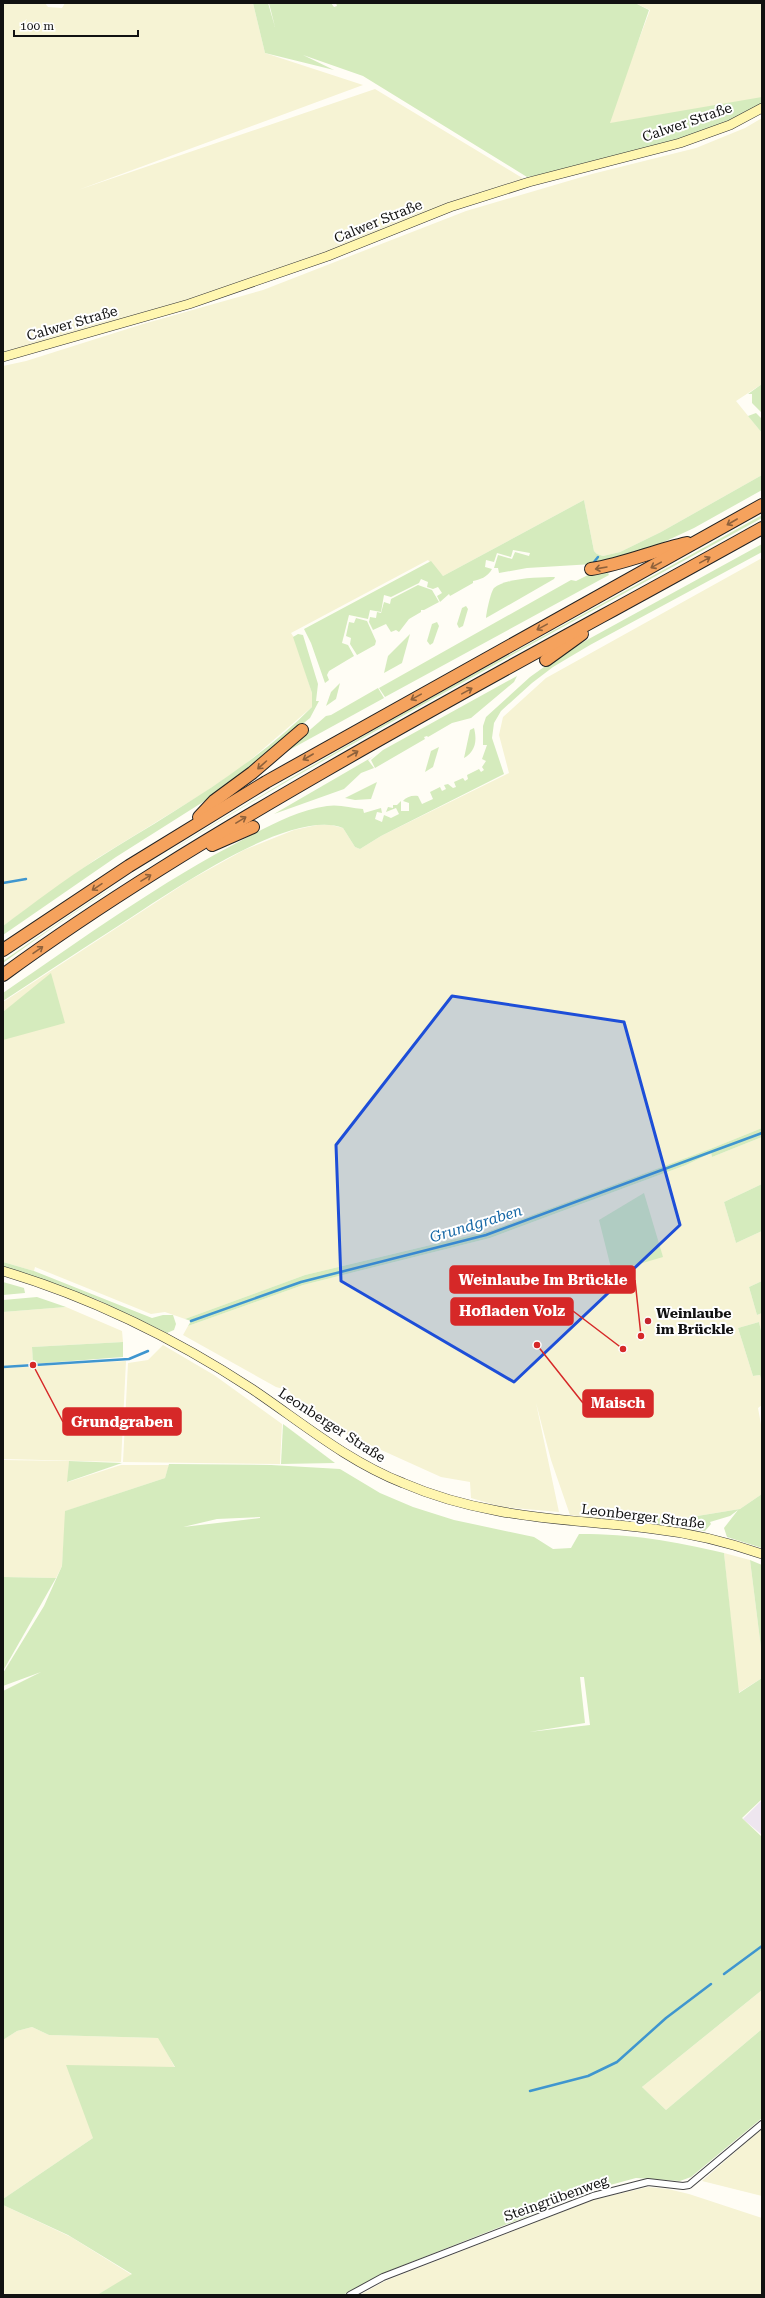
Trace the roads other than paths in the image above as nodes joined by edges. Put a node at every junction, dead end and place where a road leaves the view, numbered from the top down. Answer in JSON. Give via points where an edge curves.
{"nodes":[{"id":1,"x":762,"y":108,"type":"edge"},
{"id":2,"x":3,"y":357,"type":"edge"},
{"id":3,"x":762,"y":505,"type":"edge"},
{"id":4,"x":762,"y":528,"type":"edge"},
{"id":5,"x":702,"y":539,"type":"junction"},
{"id":6,"x":591,"y":569,"type":"dead end"},
{"id":7,"x":610,"y":613,"type":"junction"},
{"id":8,"x":546,"y":660,"type":"dead end"},
{"id":9,"x":302,"y":730,"type":"dead end"},
{"id":10,"x":253,"y":827,"type":"dead end"},
{"id":11,"x":189,"y":828,"type":"junction"},
{"id":12,"x":172,"y":862,"type":"junction"},
{"id":13,"x":3,"y":950,"type":"edge"},
{"id":14,"x":3,"y":975,"type":"edge"},
{"id":15,"x":3,"y":1271,"type":"edge"},
{"id":16,"x":762,"y":1554,"type":"edge"},
{"id":17,"x":762,"y":2124,"type":"edge"},
{"id":18,"x":350,"y":2295,"type":"edge"}],
"edges":[{"from":1,"to":2,"type":"main road","name":"Calwer Straße","via":[[730,125],[680,143],[529,182],[450,207],[328,256],[189,304]]},
{"from":3,"to":5,"type":"highway","one_way":true},
{"from":7,"to":4,"type":"highway","one_way":true},
{"from":5,"to":6,"type":"highway","one_way":true,"via":[[664,548],[611,566]]},
{"from":5,"to":11,"type":"highway","one_way":true,"via":[[366,724]]},
{"from":7,"to":8,"type":"highway"},
{"from":12,"to":7,"type":"highway","one_way":true,"via":[[368,746]]},
{"from":9,"to":11,"type":"highway","one_way":true,"via":[[252,773],[214,801]]},
{"from":10,"to":12,"type":"highway"},
{"from":11,"to":13,"type":"highway","one_way":true},
{"from":14,"to":12,"type":"highway","one_way":true,"via":[[83,919]]},
{"from":15,"to":16,"type":"main road","name":"Leonberger Straße","via":[[97,1304],[169,1338],[253,1390],[350,1456],[400,1482],[430,1494],[498,1512],[654,1529],[712,1539]]},
{"from":17,"to":18,"type":"street","name":"Steingrübenweg","via":[[688,2185],[648,2182],[599,2194],[383,2277]]}]}
